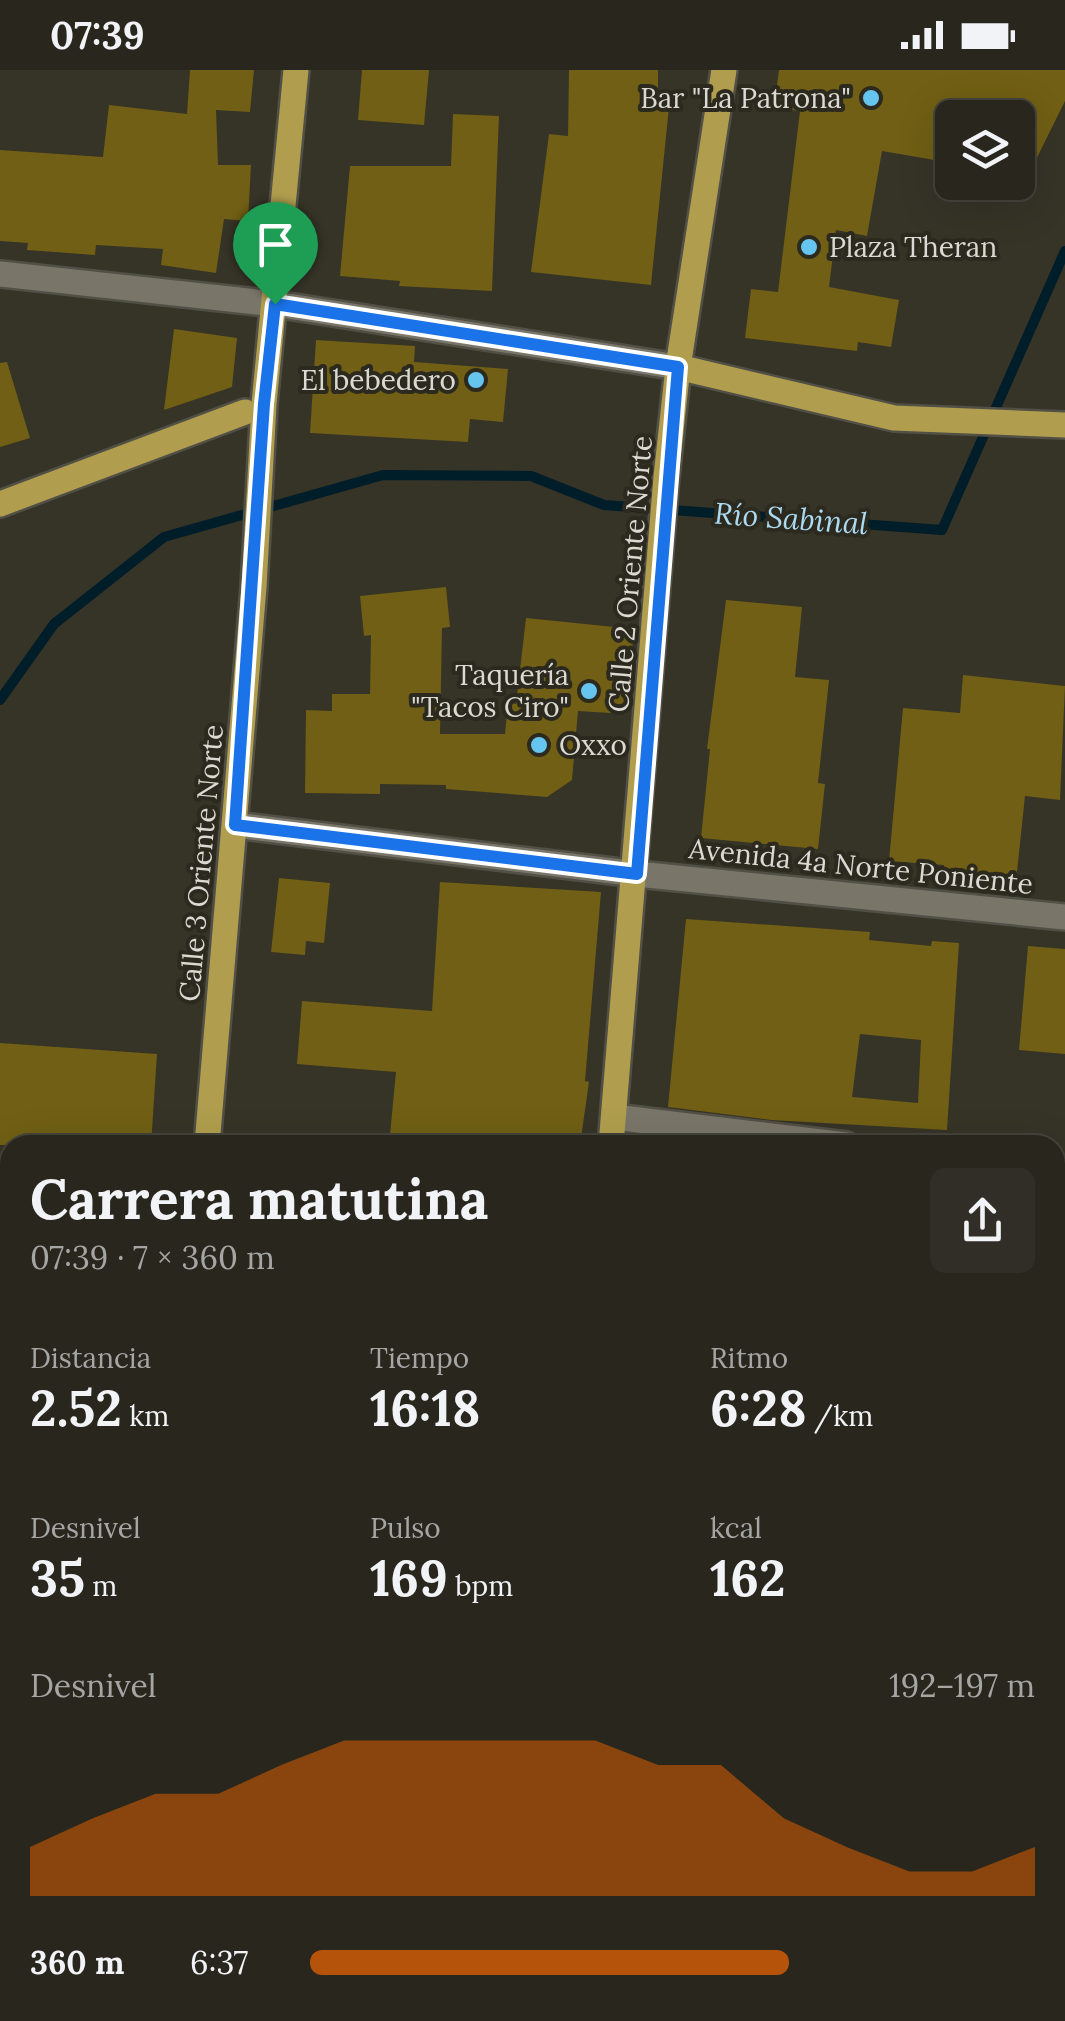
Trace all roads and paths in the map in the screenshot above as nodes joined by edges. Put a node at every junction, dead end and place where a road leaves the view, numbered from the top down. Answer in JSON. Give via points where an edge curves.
{"nodes":[{"id":1,"x":296,"y":70,"type":"edge"},
{"id":2,"x":724,"y":70,"type":"edge"},
{"id":3,"x":0,"y":274,"type":"edge"},
{"id":4,"x":275,"y":304,"type":"junction"},
{"id":5,"x":678,"y":367,"type":"junction"},
{"id":6,"x":245,"y":412,"type":"dead end"},
{"id":7,"x":1065,"y":425,"type":"edge"},
{"id":8,"x":0,"y":504,"type":"edge"},
{"id":9,"x":235,"y":825,"type":"junction"},
{"id":10,"x":637,"y":874,"type":"junction"},
{"id":11,"x":1065,"y":917,"type":"edge"},
{"id":12,"x":614,"y":1118,"type":"junction"},
{"id":13,"x":208,"y":1135,"type":"edge"},
{"id":14,"x":613,"y":1135,"type":"edge"},
{"id":15,"x":760,"y":1135,"type":"edge"}],
"edges":[{"from":1,"to":4,"type":"main road"},
{"from":2,"to":5,"type":"main road","name":"Calle 2 Oriente Norte"},
{"from":3,"to":4,"type":"street"},
{"from":4,"to":5,"type":"street"},
{"from":4,"to":9,"type":"main road","name":"Calle 3 Oriente Norte"},
{"from":5,"to":7,"type":"main road","via":[[894,418]]},
{"from":5,"to":10,"type":"main road","name":"Calle 2 Oriente Norte"},
{"from":6,"to":8,"type":"main road"},
{"from":9,"to":10,"type":"street","name":"Avenida 4a Norte Poniente"},
{"from":9,"to":13,"type":"main road","name":"Calle 3 Oriente Norte"},
{"from":10,"to":11,"type":"street","name":"Avenida 4a Norte Poniente"},
{"from":10,"to":12,"type":"main road","name":"Calle 2 Oriente Norte"},
{"from":12,"to":14,"type":"main road","name":"Calle 2 Oriente Norte"},
{"from":12,"to":15,"type":"street"}]}
